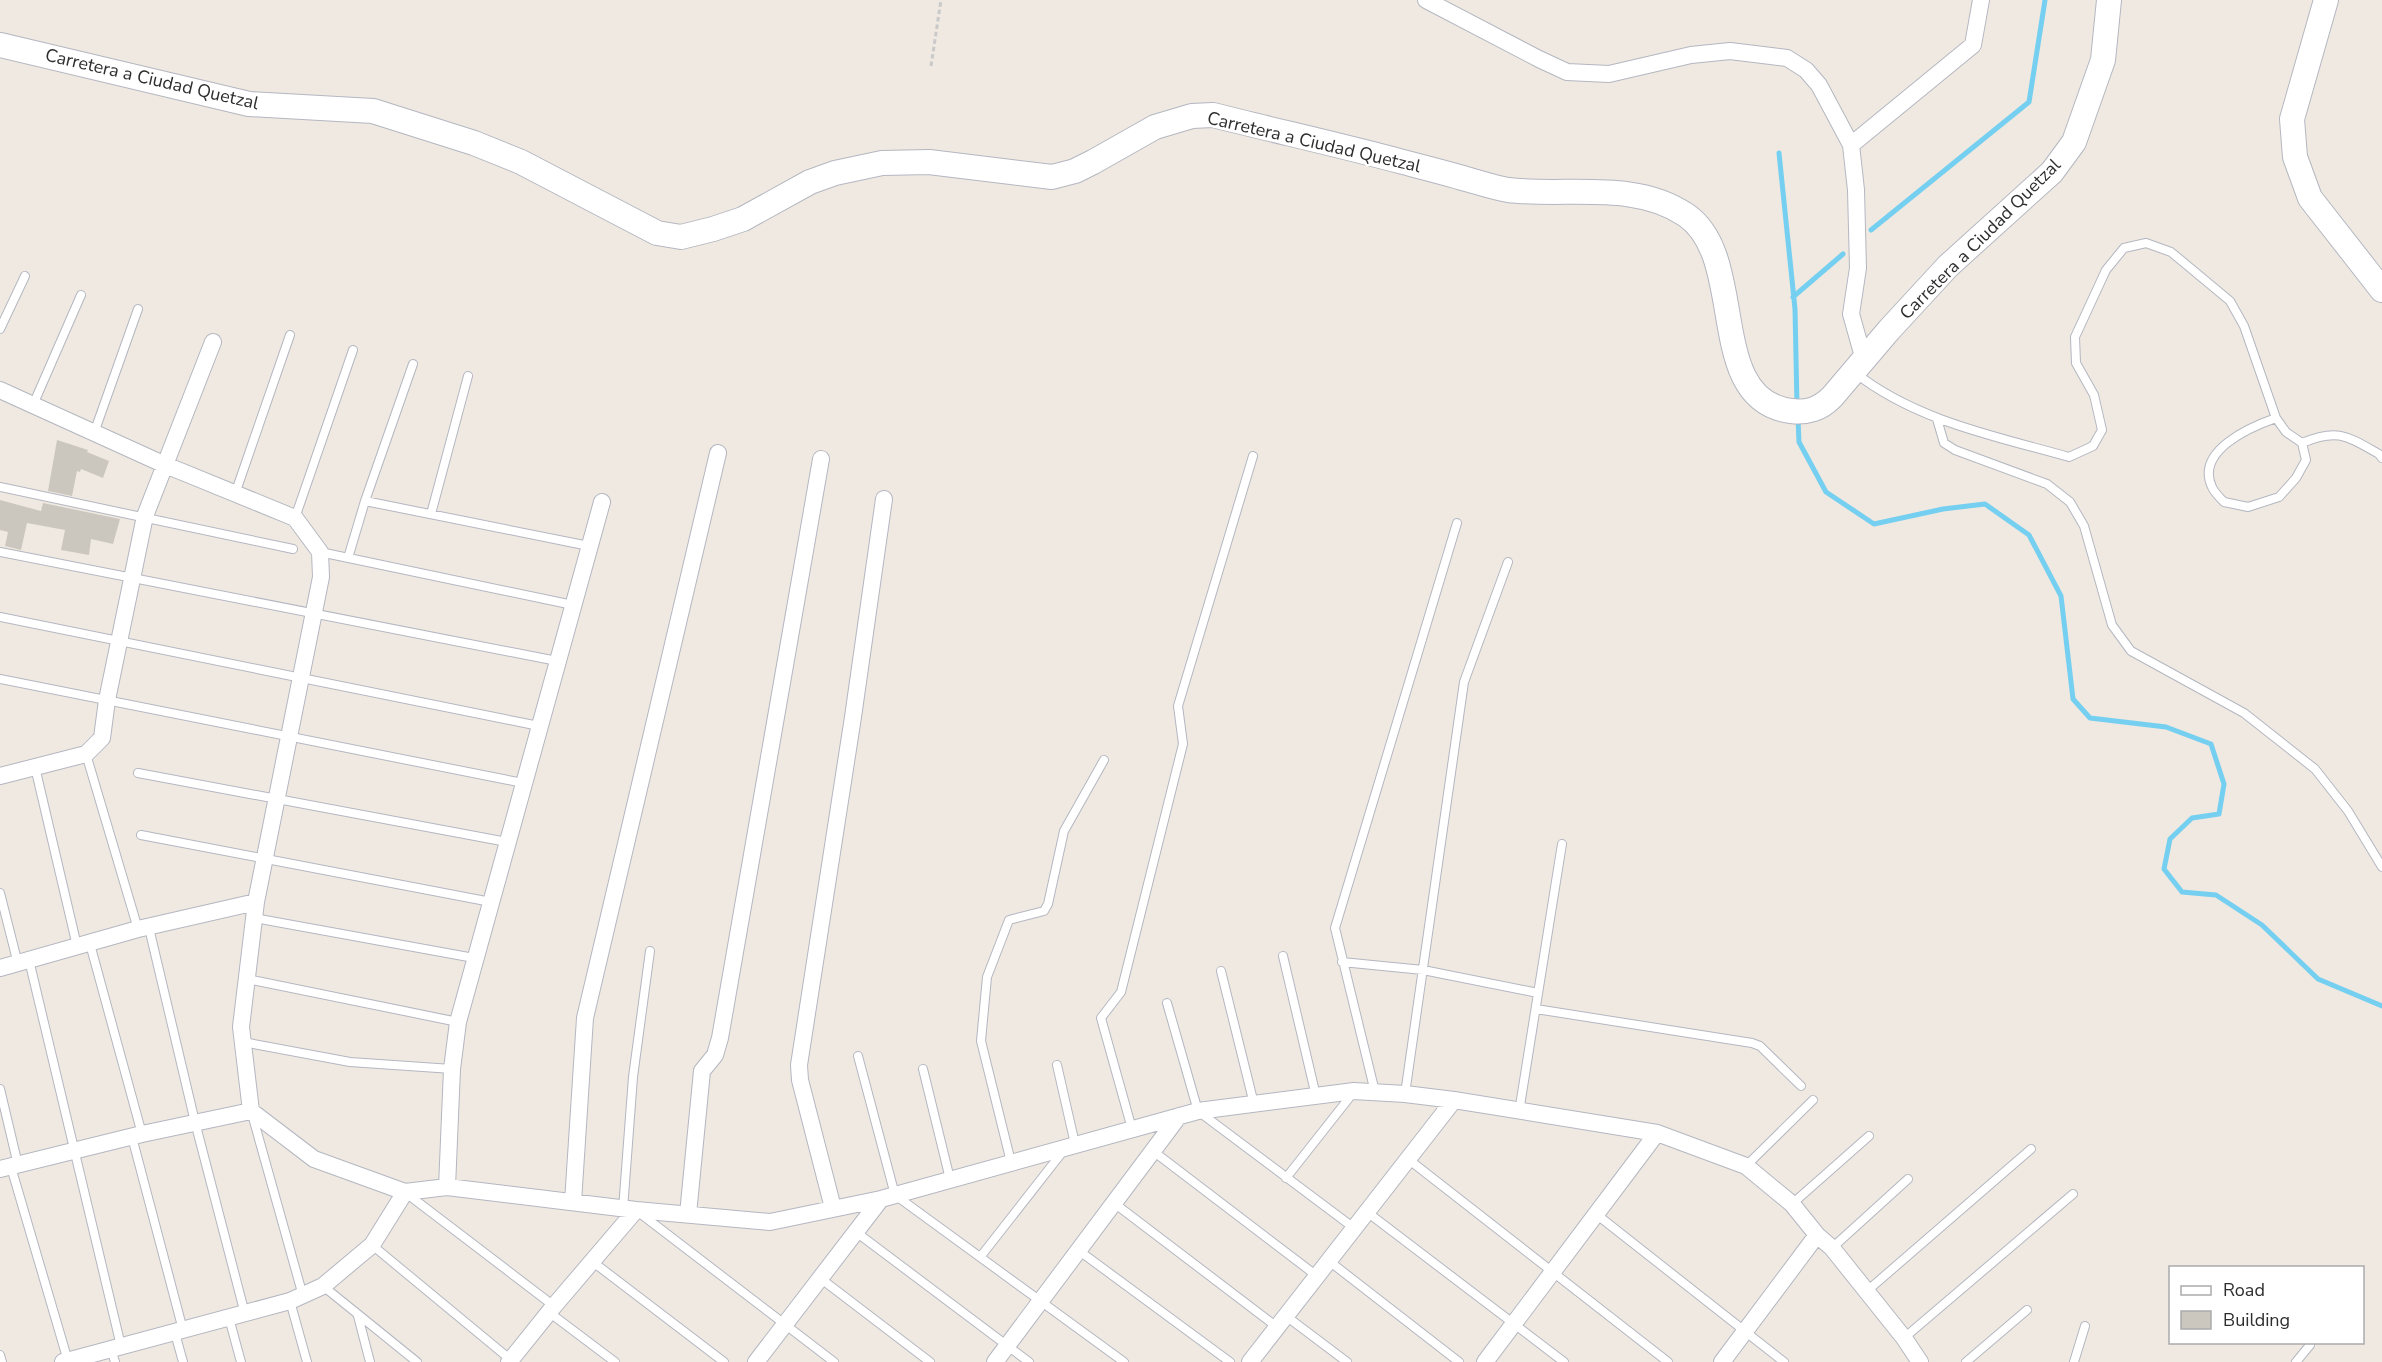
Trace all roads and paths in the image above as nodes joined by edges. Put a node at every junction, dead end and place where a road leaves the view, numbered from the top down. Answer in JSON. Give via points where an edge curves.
{"nodes":[{"id":1,"x":941,"y":0,"type":"edge"},
{"id":2,"x":1426,"y":0,"type":"edge"},
{"id":3,"x":1981,"y":0,"type":"edge"},
{"id":4,"x":2109,"y":0,"type":"edge"},
{"id":5,"x":2326,"y":0,"type":"edge"},
{"id":6,"x":0,"y":45,"type":"edge"},
{"id":7,"x":931,"y":66,"type":"dead end"},
{"id":8,"x":1851,"y":146,"type":"junction"},
{"id":9,"x":25,"y":276,"type":"dead end"},
{"id":10,"x":2382,"y":290,"type":"edge"},
{"id":11,"x":81,"y":295,"type":"dead end"},
{"id":12,"x":138,"y":309,"type":"dead end"},
{"id":13,"x":0,"y":329,"type":"edge"},
{"id":14,"x":290,"y":336,"type":"dead end"},
{"id":15,"x":213,"y":342,"type":"dead end"},
{"id":16,"x":353,"y":350,"type":"dead end"},
{"id":17,"x":413,"y":364,"type":"dead end"},
{"id":18,"x":1859,"y":366,"type":"junction"},
{"id":19,"x":468,"y":376,"type":"dead end"},
{"id":20,"x":0,"y":390,"type":"edge"},
{"id":21,"x":33,"y":405,"type":"junction"},
{"id":22,"x":2276,"y":418,"type":"junction"},
{"id":23,"x":1937,"y":419,"type":"junction"},
{"id":24,"x":94,"y":433,"type":"junction"},
{"id":25,"x":2302,"y":443,"type":"junction"},
{"id":26,"x":718,"y":453,"type":"dead end"},
{"id":27,"x":1253,"y":456,"type":"dead end"},
{"id":28,"x":2382,"y":458,"type":"edge"},
{"id":29,"x":821,"y":459,"type":"dead end"},
{"id":30,"x":164,"y":464,"type":"junction"},
{"id":31,"x":0,"y":486,"type":"edge"},
{"id":32,"x":235,"y":494,"type":"junction"},
{"id":33,"x":884,"y":499,"type":"dead end"},
{"id":34,"x":365,"y":501,"type":"junction"},
{"id":35,"x":602,"y":502,"type":"dead end"},
{"id":36,"x":431,"y":514,"type":"junction"},
{"id":37,"x":145,"y":516,"type":"junction"},
{"id":38,"x":295,"y":518,"type":"junction"},
{"id":39,"x":1457,"y":523,"type":"dead end"},
{"id":40,"x":589,"y":546,"type":"junction"},
{"id":41,"x":293,"y":549,"type":"dead end"},
{"id":42,"x":0,"y":552,"type":"edge"},
{"id":43,"x":320,"y":552,"type":"junction"},
{"id":44,"x":348,"y":558,"type":"junction"},
{"id":45,"x":1508,"y":562,"type":"dead end"},
{"id":46,"x":132,"y":578,"type":"junction"},
{"id":47,"x":573,"y":605,"type":"junction"},
{"id":48,"x":313,"y":613,"type":"junction"},
{"id":49,"x":0,"y":617,"type":"edge"},
{"id":50,"x":119,"y":641,"type":"junction"},
{"id":51,"x":557,"y":661,"type":"junction"},
{"id":52,"x":301,"y":678,"type":"junction"},
{"id":53,"x":0,"y":679,"type":"edge"},
{"id":54,"x":107,"y":700,"type":"junction"},
{"id":55,"x":539,"y":726,"type":"junction"},
{"id":56,"x":289,"y":737,"type":"junction"},
{"id":57,"x":86,"y":753,"type":"junction"},
{"id":58,"x":1104,"y":760,"type":"dead end"},
{"id":59,"x":35,"y":767,"type":"junction"},
{"id":60,"x":138,"y":773,"type":"dead end"},
{"id":61,"x":0,"y":776,"type":"edge"},
{"id":62,"x":523,"y":783,"type":"junction"},
{"id":63,"x":277,"y":797,"type":"junction"},
{"id":64,"x":141,"y":835,"type":"dead end"},
{"id":65,"x":507,"y":842,"type":"junction"},
{"id":66,"x":1562,"y":844,"type":"dead end"},
{"id":67,"x":266,"y":859,"type":"junction"},
{"id":68,"x":2382,"y":867,"type":"edge"},
{"id":69,"x":0,"y":893,"type":"edge"},
{"id":70,"x":491,"y":902,"type":"junction"},
{"id":71,"x":255,"y":910,"type":"junction"},
{"id":72,"x":143,"y":929,"type":"junction"},
{"id":73,"x":84,"y":945,"type":"junction"},
{"id":74,"x":650,"y":951,"type":"dead end"},
{"id":75,"x":1283,"y":956,"type":"dead end"},
{"id":76,"x":474,"y":958,"type":"junction"},
{"id":77,"x":23,"y":962,"type":"junction"},
{"id":78,"x":1342,"y":962,"type":"junction"},
{"id":79,"x":0,"y":968,"type":"edge"},
{"id":80,"x":1423,"y":970,"type":"junction"},
{"id":81,"x":1221,"y":971,"type":"dead end"},
{"id":82,"x":247,"y":979,"type":"junction"},
{"id":83,"x":1538,"y":993,"type":"junction"},
{"id":84,"x":1167,"y":1003,"type":"dead end"},
{"id":85,"x":1536,"y":1009,"type":"junction"},
{"id":86,"x":458,"y":1022,"type":"junction"},
{"id":87,"x":243,"y":1042,"type":"junction"},
{"id":88,"x":858,"y":1056,"type":"dead end"},
{"id":89,"x":1057,"y":1065,"type":"dead end"},
{"id":90,"x":923,"y":1069,"type":"dead end"},
{"id":91,"x":452,"y":1070,"type":"junction"},
{"id":92,"x":1802,"y":1086,"type":"dead end"},
{"id":93,"x":0,"y":1089,"type":"edge"},
{"id":94,"x":1354,"y":1091,"type":"junction"},
{"id":95,"x":1375,"y":1092,"type":"junction"},
{"id":96,"x":1405,"y":1094,"type":"junction"},
{"id":97,"x":1316,"y":1096,"type":"junction"},
{"id":98,"x":1454,"y":1100,"type":"junction"},
{"id":99,"x":1813,"y":1100,"type":"dead end"},
{"id":100,"x":1254,"y":1104,"type":"junction"},
{"id":101,"x":251,"y":1111,"type":"junction"},
{"id":102,"x":1198,"y":1112,"type":"junction"},
{"id":103,"x":1519,"y":1112,"type":"junction"},
{"id":104,"x":1179,"y":1116,"type":"junction"},
{"id":105,"x":195,"y":1122,"type":"junction"},
{"id":106,"x":1132,"y":1129,"type":"junction"},
{"id":107,"x":1657,"y":1133,"type":"junction"},
{"id":108,"x":137,"y":1136,"type":"junction"},
{"id":109,"x":1869,"y":1136,"type":"dead end"},
{"id":110,"x":1071,"y":1145,"type":"junction"},
{"id":111,"x":2031,"y":1149,"type":"dead end"},
{"id":112,"x":1153,"y":1150,"type":"junction"},
{"id":113,"x":75,"y":1151,"type":"junction"},
{"id":114,"x":1408,"y":1159,"type":"junction"},
{"id":115,"x":1011,"y":1162,"type":"junction"},
{"id":116,"x":1746,"y":1166,"type":"junction"},
{"id":117,"x":10,"y":1167,"type":"edge"},
{"id":118,"x":1286,"y":1178,"type":"junction"},
{"id":119,"x":950,"y":1179,"type":"junction"},
{"id":120,"x":1908,"y":1179,"type":"dead end"},
{"id":121,"x":447,"y":1187,"type":"junction"},
{"id":122,"x":405,"y":1192,"type":"junction"},
{"id":123,"x":2073,"y":1194,"type":"dead end"},
{"id":124,"x":888,"y":1197,"type":"junction"},
{"id":125,"x":573,"y":1202,"type":"junction"},
{"id":126,"x":1114,"y":1203,"type":"junction"},
{"id":127,"x":1792,"y":1204,"type":"junction"},
{"id":128,"x":833,"y":1208,"type":"junction"},
{"id":129,"x":630,"y":1209,"type":"junction"},
{"id":130,"x":1367,"y":1212,"type":"junction"},
{"id":131,"x":1596,"y":1214,"type":"junction"},
{"id":132,"x":688,"y":1215,"type":"junction"},
{"id":133,"x":1354,"y":1228,"type":"junction"},
{"id":134,"x":856,"y":1232,"type":"junction"},
{"id":135,"x":1817,"y":1235,"type":"junction"},
{"id":136,"x":372,"y":1245,"type":"junction"},
{"id":137,"x":1832,"y":1248,"type":"junction"},
{"id":138,"x":1078,"y":1250,"type":"junction"},
{"id":139,"x":981,"y":1256,"type":"junction"},
{"id":140,"x":1329,"y":1261,"type":"junction"},
{"id":141,"x":593,"y":1262,"type":"junction"},
{"id":142,"x":1552,"y":1272,"type":"junction"},
{"id":143,"x":1317,"y":1276,"type":"junction"},
{"id":144,"x":820,"y":1278,"type":"junction"},
{"id":145,"x":324,"y":1286,"type":"junction"},
{"id":146,"x":1867,"y":1292,"type":"junction"},
{"id":147,"x":297,"y":1299,"type":"junction"},
{"id":148,"x":1041,"y":1301,"type":"junction"},
{"id":149,"x":552,"y":1310,"type":"junction"},
{"id":150,"x":2027,"y":1310,"type":"dead end"},
{"id":151,"x":358,"y":1315,"type":"junction"},
{"id":152,"x":237,"y":1316,"type":"junction"},
{"id":153,"x":1281,"y":1322,"type":"junction"},
{"id":154,"x":785,"y":1324,"type":"junction"},
{"id":155,"x":1514,"y":1324,"type":"junction"},
{"id":156,"x":2085,"y":1326,"type":"dead end"},
{"id":157,"x":1746,"y":1331,"type":"junction"},
{"id":158,"x":179,"y":1332,"type":"junction"},
{"id":159,"x":1904,"y":1338,"type":"junction"},
{"id":160,"x":2310,"y":1345,"type":"dead end"},
{"id":161,"x":1007,"y":1346,"type":"junction"},
{"id":162,"x":116,"y":1352,"type":"edge"},
{"id":163,"x":0,"y":1355,"type":"edge"},
{"id":164,"x":66,"y":1361,"type":"edge"},
{"id":165,"x":512,"y":1361,"type":"edge"},
{"id":166,"x":2,"y":1362,"type":"edge"},
{"id":167,"x":183,"y":1362,"type":"edge"},
{"id":168,"x":241,"y":1362,"type":"edge"},
{"id":169,"x":307,"y":1362,"type":"edge"},
{"id":170,"x":370,"y":1362,"type":"edge"},
{"id":171,"x":417,"y":1362,"type":"edge"},
{"id":172,"x":615,"y":1362,"type":"edge"},
{"id":173,"x":724,"y":1362,"type":"edge"},
{"id":174,"x":756,"y":1362,"type":"edge"},
{"id":175,"x":834,"y":1362,"type":"edge"},
{"id":176,"x":930,"y":1362,"type":"edge"},
{"id":177,"x":994,"y":1362,"type":"edge"},
{"id":178,"x":1029,"y":1362,"type":"edge"},
{"id":179,"x":1124,"y":1362,"type":"edge"},
{"id":180,"x":1230,"y":1362,"type":"edge"},
{"id":181,"x":1250,"y":1362,"type":"edge"},
{"id":182,"x":1347,"y":1362,"type":"edge"},
{"id":183,"x":1459,"y":1362,"type":"edge"},
{"id":184,"x":1485,"y":1362,"type":"edge"},
{"id":185,"x":1564,"y":1362,"type":"edge"},
{"id":186,"x":1668,"y":1362,"type":"edge"},
{"id":187,"x":1722,"y":1362,"type":"edge"},
{"id":188,"x":1784,"y":1362,"type":"edge"},
{"id":189,"x":1920,"y":1362,"type":"edge"},
{"id":190,"x":1966,"y":1362,"type":"edge"},
{"id":191,"x":2074,"y":1362,"type":"edge"},
{"id":192,"x":2296,"y":1362,"type":"edge"}],
"edges":[{"from":1,"to":7,"type":"path"},
{"from":2,"to":8,"type":"street","via":[[1567,72],[1610,74],[1691,55],[1730,51],[1787,58],[1806,69],[1819,85]]},
{"from":3,"to":8,"type":"street","via":[[1973,45]]},
{"from":4,"to":18,"type":"main road","name":"Carretera a Ciudad Quetzal","via":[[2103,60],[2074,142],[2052,172],[1948,266]]},
{"from":5,"to":10,"type":"main road","via":[[2292,119],[2295,157],[2310,198]]},
{"from":6,"to":18,"type":"main road","name":"Carretera a Ciudad Quetzal","via":[[249,104],[373,111],[521,162],[657,233],[681,237],[743,219],[810,182],[861,166],[929,162],[1052,177],[1075,171],[1155,127],[1192,116],[1213,115],[1507,190],[1618,193],[1655,201],[1687,216],[1709,241],[1721,275],[1734,350],[1762,400],[1777,409],[1806,412],[1826,404]]},
{"from":8,"to":18,"type":"street","via":[[1858,268],[1851,314]]},
{"from":9,"to":13,"type":"lane"},
{"from":11,"to":21,"type":"lane"},
{"from":12,"to":24,"type":"lane"},
{"from":14,"to":32,"type":"lane"},
{"from":15,"to":30,"type":"street"},
{"from":16,"to":38,"type":"lane"},
{"from":17,"to":34,"type":"lane"},
{"from":18,"to":23,"type":"lane","via":[[1885,395]]},
{"from":19,"to":36,"type":"lane"},
{"from":20,"to":21,"type":"street"},
{"from":21,"to":24,"type":"street"},
{"from":22,"to":23,"type":"lane","via":[[2244,326],[2230,301],[2171,252],[2146,243],[2124,248],[2106,270],[2076,337],[2076,363],[2094,395],[2102,430],[2093,446],[2069,457]]},
{"from":22,"to":25,"type":"lane","via":[[2286,432]]},
{"from":22,"to":25,"type":"lane","via":[[2240,433],[2212,460],[2212,487],[2223,502],[2248,507],[2279,497],[2306,460]]},
{"from":23,"to":68,"type":"lane","via":[[1944,443],[1955,450],[2047,484],[2070,502],[2084,526],[2112,625],[2131,651],[2244,713],[2315,769],[2348,811]]},
{"from":24,"to":30,"type":"street"},
{"from":25,"to":28,"type":"lane","via":[[2320,435],[2345,435]]},
{"from":26,"to":125,"type":"street","via":[[585,1018]]},
{"from":27,"to":106,"type":"lane","via":[[1178,706],[1183,744],[1121,992],[1101,1018]]},
{"from":29,"to":132,"type":"street","via":[[720,1038],[715,1055],[702,1071]]},
{"from":30,"to":32,"type":"street"},
{"from":30,"to":37,"type":"street"},
{"from":31,"to":37,"type":"lane"},
{"from":32,"to":38,"type":"street"},
{"from":33,"to":128,"type":"street","via":[[799,1065]]},
{"from":34,"to":36,"type":"lane"},
{"from":34,"to":44,"type":"lane"},
{"from":35,"to":40,"type":"street"},
{"from":36,"to":40,"type":"lane"},
{"from":37,"to":41,"type":"lane"},
{"from":37,"to":46,"type":"street"},
{"from":38,"to":43,"type":"street"},
{"from":39,"to":78,"type":"lane","via":[[1335,928]]},
{"from":40,"to":47,"type":"street"},
{"from":42,"to":46,"type":"lane"},
{"from":43,"to":44,"type":"lane"},
{"from":43,"to":48,"type":"street","via":[[321,577]]},
{"from":44,"to":47,"type":"lane"},
{"from":45,"to":80,"type":"lane","via":[[1464,682]]},
{"from":46,"to":48,"type":"lane"},
{"from":46,"to":50,"type":"street"},
{"from":47,"to":51,"type":"street"},
{"from":48,"to":51,"type":"lane"},
{"from":48,"to":52,"type":"street"},
{"from":49,"to":50,"type":"lane"},
{"from":50,"to":52,"type":"lane"},
{"from":50,"to":54,"type":"street"},
{"from":51,"to":55,"type":"street"},
{"from":52,"to":55,"type":"lane"},
{"from":52,"to":56,"type":"street"},
{"from":53,"to":54,"type":"lane"},
{"from":54,"to":56,"type":"lane"},
{"from":54,"to":57,"type":"street","via":[[102,738]]},
{"from":55,"to":62,"type":"street"},
{"from":56,"to":62,"type":"lane"},
{"from":56,"to":63,"type":"street"},
{"from":57,"to":59,"type":"street"},
{"from":57,"to":72,"type":"lane"},
{"from":58,"to":115,"type":"lane","via":[[1064,831],[1048,904],[1044,911],[1009,920],[987,977],[981,1041]]},
{"from":59,"to":61,"type":"street"},
{"from":59,"to":73,"type":"lane"},
{"from":60,"to":63,"type":"lane"},
{"from":62,"to":65,"type":"street"},
{"from":63,"to":65,"type":"lane"},
{"from":63,"to":67,"type":"street"},
{"from":64,"to":67,"type":"lane"},
{"from":65,"to":70,"type":"street"},
{"from":66,"to":83,"type":"lane"},
{"from":67,"to":70,"type":"lane"},
{"from":67,"to":71,"type":"street"},
{"from":69,"to":77,"type":"lane"},
{"from":70,"to":76,"type":"street"},
{"from":71,"to":72,"type":"street"},
{"from":71,"to":76,"type":"lane"},
{"from":71,"to":82,"type":"street"},
{"from":72,"to":73,"type":"street"},
{"from":72,"to":105,"type":"lane"},
{"from":73,"to":77,"type":"street"},
{"from":73,"to":108,"type":"lane"},
{"from":74,"to":129,"type":"lane","via":[[633,1077]]},
{"from":75,"to":97,"type":"lane"},
{"from":76,"to":86,"type":"street"},
{"from":77,"to":79,"type":"street"},
{"from":77,"to":113,"type":"lane"},
{"from":78,"to":80,"type":"lane"},
{"from":78,"to":95,"type":"lane"},
{"from":80,"to":83,"type":"lane"},
{"from":80,"to":96,"type":"lane"},
{"from":81,"to":100,"type":"lane"},
{"from":82,"to":86,"type":"lane"},
{"from":82,"to":87,"type":"street"},
{"from":83,"to":85,"type":"lane"},
{"from":84,"to":102,"type":"lane"},
{"from":85,"to":92,"type":"lane","via":[[1752,1042]]},
{"from":85,"to":103,"type":"lane"},
{"from":86,"to":91,"type":"street"},
{"from":87,"to":91,"type":"lane","via":[[350,1062]]},
{"from":87,"to":101,"type":"street"},
{"from":88,"to":124,"type":"lane"},
{"from":89,"to":110,"type":"lane"},
{"from":90,"to":119,"type":"lane"},
{"from":91,"to":121,"type":"street"},
{"from":93,"to":117,"type":"lane"},
{"from":94,"to":95,"type":"street"},
{"from":94,"to":97,"type":"street"},
{"from":94,"to":118,"type":"lane"},
{"from":95,"to":96,"type":"street"},
{"from":96,"to":98,"type":"street"},
{"from":97,"to":100,"type":"street"},
{"from":98,"to":103,"type":"street"},
{"from":98,"to":114,"type":"street"},
{"from":99,"to":116,"type":"lane"},
{"from":100,"to":102,"type":"street"},
{"from":101,"to":105,"type":"street"},
{"from":101,"to":122,"type":"street","via":[[314,1159]]},
{"from":101,"to":147,"type":"lane"},
{"from":102,"to":104,"type":"street"},
{"from":102,"to":118,"type":"lane"},
{"from":103,"to":107,"type":"street"},
{"from":104,"to":106,"type":"street"},
{"from":104,"to":112,"type":"street"},
{"from":105,"to":108,"type":"street"},
{"from":105,"to":152,"type":"lane"},
{"from":106,"to":110,"type":"street"},
{"from":107,"to":116,"type":"street"},
{"from":107,"to":131,"type":"street"},
{"from":108,"to":113,"type":"street"},
{"from":108,"to":158,"type":"lane"},
{"from":109,"to":127,"type":"lane"},
{"from":110,"to":115,"type":"street"},
{"from":110,"to":139,"type":"lane"},
{"from":111,"to":146,"type":"lane"},
{"from":112,"to":126,"type":"street"},
{"from":112,"to":143,"type":"lane"},
{"from":113,"to":117,"type":"street"},
{"from":113,"to":162,"type":"lane"},
{"from":114,"to":130,"type":"street"},
{"from":114,"to":142,"type":"lane"},
{"from":115,"to":119,"type":"street"},
{"from":116,"to":127,"type":"street"},
{"from":117,"to":164,"type":"lane"},
{"from":118,"to":133,"type":"lane"},
{"from":119,"to":124,"type":"street"},
{"from":120,"to":137,"type":"lane"},
{"from":121,"to":122,"type":"street"},
{"from":121,"to":125,"type":"street"},
{"from":122,"to":136,"type":"street"},
{"from":122,"to":149,"type":"lane"},
{"from":123,"to":159,"type":"lane"},
{"from":124,"to":128,"type":"street"},
{"from":124,"to":134,"type":"street"},
{"from":124,"to":139,"type":"lane"},
{"from":125,"to":129,"type":"street"},
{"from":126,"to":138,"type":"street"},
{"from":126,"to":153,"type":"lane"},
{"from":127,"to":135,"type":"street"},
{"from":128,"to":132,"type":"street","via":[[770,1222]]},
{"from":129,"to":132,"type":"street"},
{"from":129,"to":141,"type":"street"},
{"from":129,"to":154,"type":"lane"},
{"from":130,"to":133,"type":"street"},
{"from":130,"to":155,"type":"lane"},
{"from":131,"to":142,"type":"street"},
{"from":131,"to":157,"type":"lane"},
{"from":133,"to":140,"type":"street"},
{"from":134,"to":144,"type":"street"},
{"from":134,"to":161,"type":"lane"},
{"from":135,"to":137,"type":"street"},
{"from":135,"to":157,"type":"street"},
{"from":136,"to":145,"type":"street"},
{"from":136,"to":165,"type":"lane"},
{"from":137,"to":146,"type":"street"},
{"from":138,"to":148,"type":"street"},
{"from":138,"to":180,"type":"lane"},
{"from":139,"to":148,"type":"lane"},
{"from":140,"to":143,"type":"street"},
{"from":140,"to":183,"type":"lane"},
{"from":141,"to":149,"type":"street"},
{"from":141,"to":173,"type":"lane"},
{"from":142,"to":155,"type":"street"},
{"from":142,"to":186,"type":"lane"},
{"from":143,"to":153,"type":"street"},
{"from":144,"to":154,"type":"street"},
{"from":144,"to":176,"type":"lane"},
{"from":145,"to":147,"type":"street"},
{"from":145,"to":151,"type":"lane"},
{"from":146,"to":159,"type":"street"},
{"from":147,"to":152,"type":"street"},
{"from":147,"to":169,"type":"lane"},
{"from":148,"to":161,"type":"street"},
{"from":148,"to":179,"type":"lane"},
{"from":149,"to":165,"type":"street"},
{"from":149,"to":172,"type":"lane"},
{"from":150,"to":190,"type":"lane"},
{"from":151,"to":170,"type":"lane"},
{"from":151,"to":171,"type":"lane"},
{"from":152,"to":158,"type":"street"},
{"from":152,"to":168,"type":"lane"},
{"from":153,"to":181,"type":"street"},
{"from":153,"to":182,"type":"lane"},
{"from":154,"to":174,"type":"street"},
{"from":154,"to":175,"type":"lane"},
{"from":155,"to":184,"type":"street"},
{"from":155,"to":185,"type":"lane"},
{"from":156,"to":191,"type":"lane"},
{"from":157,"to":187,"type":"street"},
{"from":157,"to":188,"type":"lane"},
{"from":158,"to":162,"type":"street"},
{"from":158,"to":167,"type":"lane"},
{"from":159,"to":189,"type":"street"},
{"from":160,"to":192,"type":"lane"},
{"from":161,"to":177,"type":"street"},
{"from":161,"to":178,"type":"lane"},
{"from":162,"to":164,"type":"street"},
{"from":163,"to":166,"type":"lane"}]}
